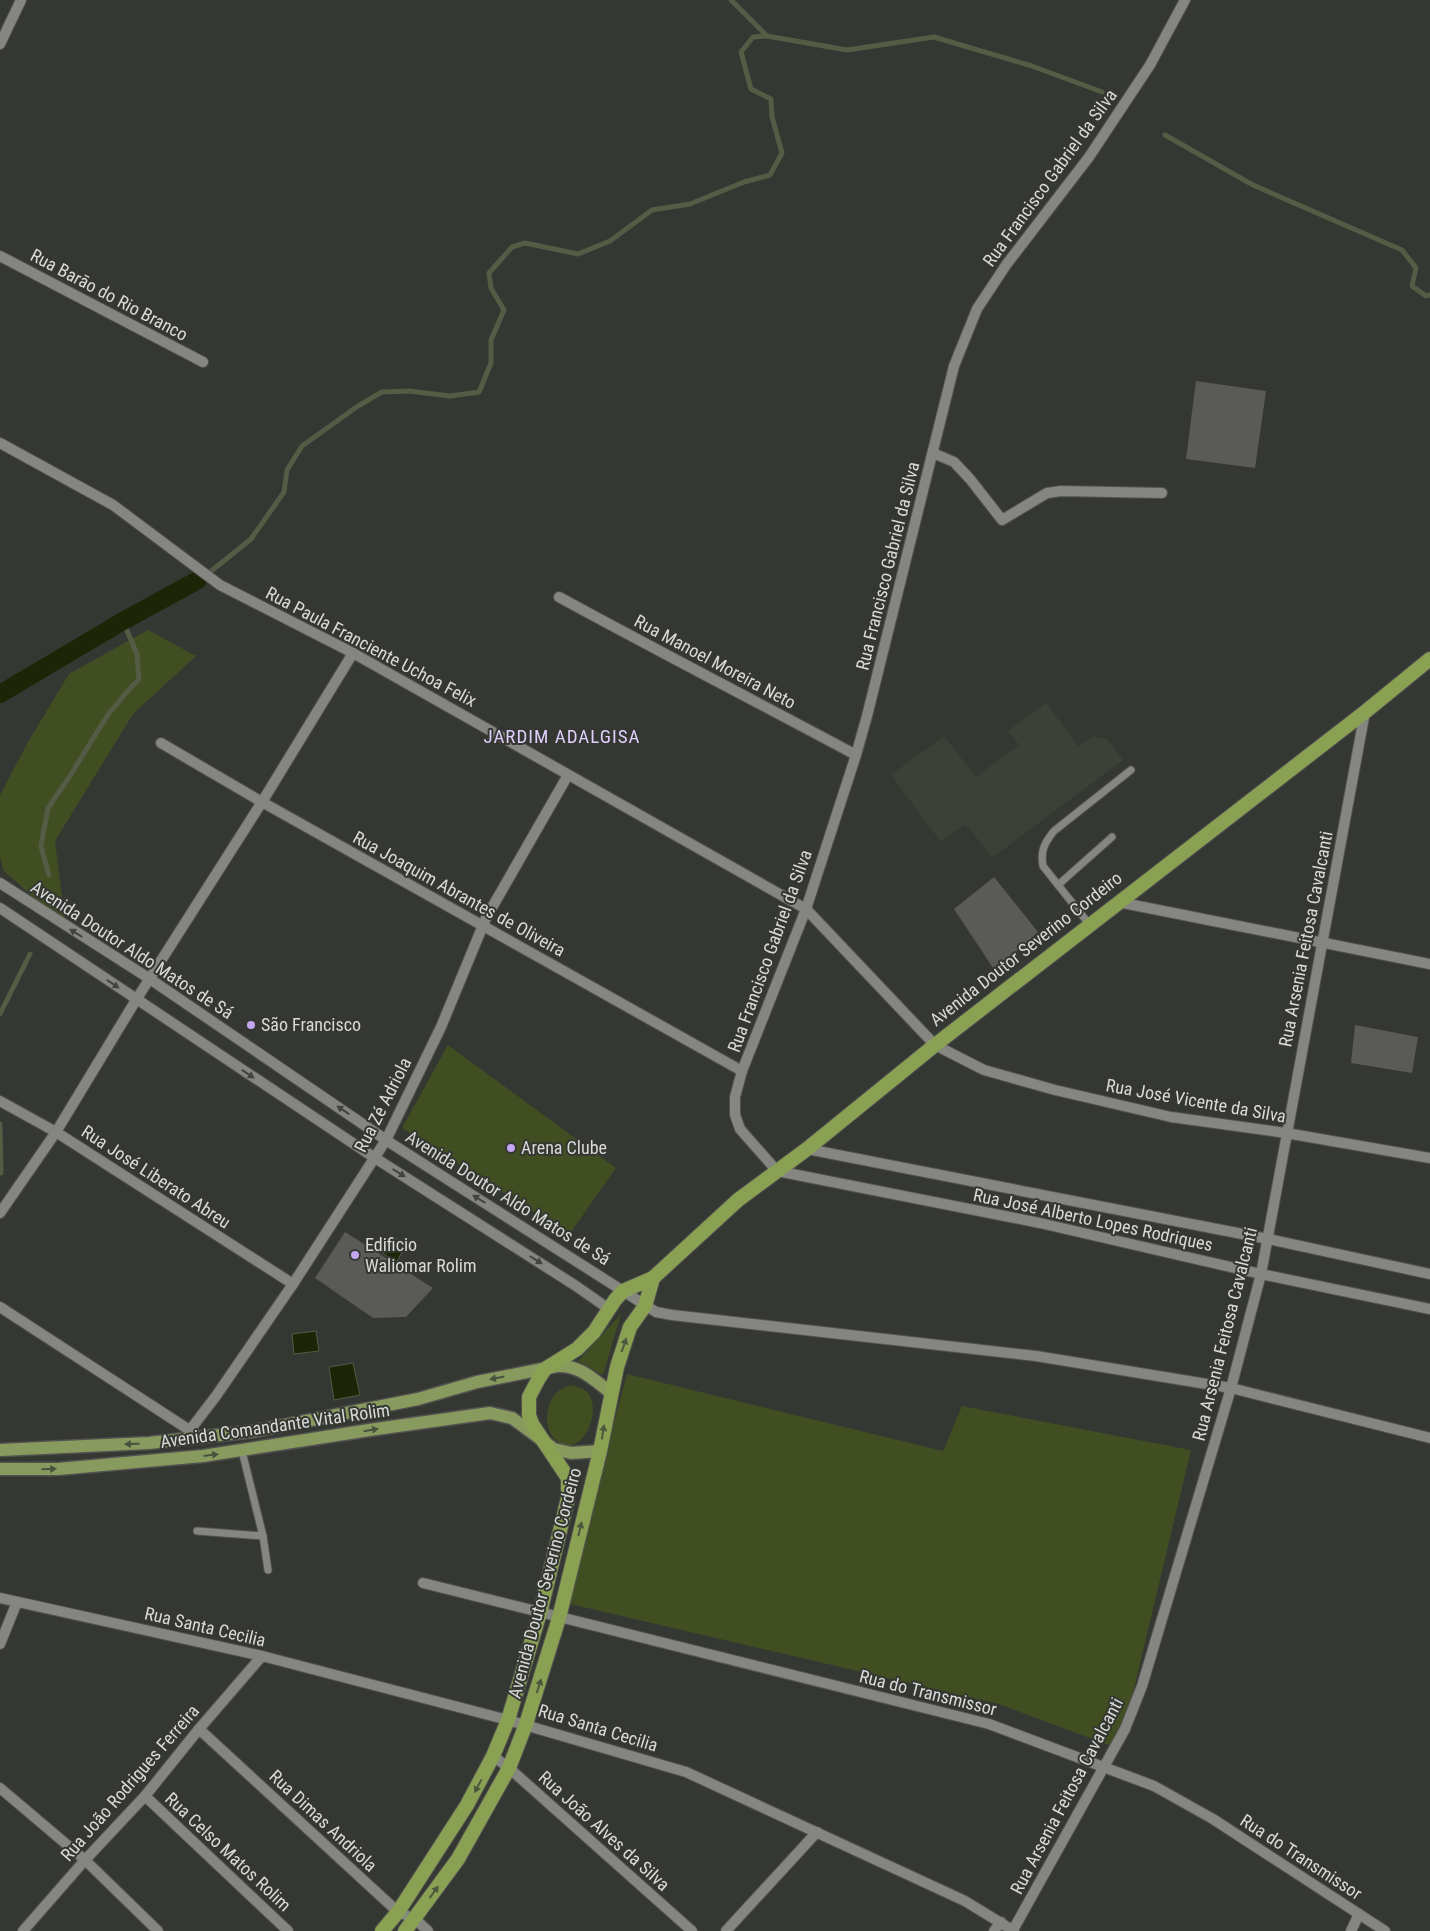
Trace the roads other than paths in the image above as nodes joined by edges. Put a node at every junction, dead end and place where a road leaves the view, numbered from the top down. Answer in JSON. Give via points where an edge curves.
{"nodes":[{"id":1,"x":21,"y":0,"type":"edge"},
{"id":2,"x":1185,"y":0,"type":"edge"},
{"id":3,"x":1,"y":41,"type":"edge"},
{"id":4,"x":0,"y":256,"type":"edge"},
{"id":5,"x":203,"y":362,"type":"dead end"},
{"id":6,"x":0,"y":444,"type":"edge"},
{"id":7,"x":933,"y":453,"type":"junction"},
{"id":8,"x":1162,"y":494,"type":"dead end"},
{"id":9,"x":559,"y":598,"type":"dead end"},
{"id":10,"x":353,"y":653,"type":"junction"},
{"id":11,"x":1430,"y":659,"type":"edge"},
{"id":12,"x":1365,"y":712,"type":"junction"},
{"id":13,"x":161,"y":743,"type":"dead end"},
{"id":14,"x":856,"y":755,"type":"junction"},
{"id":15,"x":1130,"y":770,"type":"dead end"},
{"id":16,"x":568,"y":775,"type":"junction"},
{"id":17,"x":262,"y":802,"type":"junction"},
{"id":18,"x":1112,"y":837,"type":"dead end"},
{"id":19,"x":0,"y":883,"type":"edge"},
{"id":20,"x":1058,"y":885,"type":"junction"},
{"id":21,"x":1118,"y":902,"type":"junction"},
{"id":22,"x":0,"y":908,"type":"edge"},
{"id":23,"x":806,"y":909,"type":"junction"},
{"id":24,"x":1089,"y":924,"type":"junction"},
{"id":25,"x":483,"y":926,"type":"junction"},
{"id":26,"x":1322,"y":942,"type":"junction"},
{"id":27,"x":1430,"y":964,"type":"edge"},
{"id":28,"x":150,"y":979,"type":"junction"},
{"id":29,"x":136,"y":1000,"type":"junction"},
{"id":30,"x":935,"y":1044,"type":"junction"},
{"id":31,"x":742,"y":1072,"type":"junction"},
{"id":32,"x":0,"y":1101,"type":"edge"},
{"id":33,"x":56,"y":1132,"type":"junction"},
{"id":34,"x":1286,"y":1133,"type":"junction"},
{"id":35,"x":386,"y":1140,"type":"junction"},
{"id":36,"x":807,"y":1149,"type":"junction"},
{"id":37,"x":375,"y":1158,"type":"junction"},
{"id":38,"x":1430,"y":1158,"type":"edge"},
{"id":39,"x":777,"y":1171,"type":"junction"},
{"id":40,"x":0,"y":1214,"type":"edge"},
{"id":41,"x":1268,"y":1239,"type":"junction"},
{"id":42,"x":1261,"y":1274,"type":"junction"},
{"id":43,"x":1430,"y":1274,"type":"edge"},
{"id":44,"x":653,"y":1278,"type":"junction"},
{"id":45,"x":294,"y":1284,"type":"junction"},
{"id":46,"x":623,"y":1291,"type":"junction"},
{"id":47,"x":0,"y":1306,"type":"edge"},
{"id":48,"x":645,"y":1306,"type":"junction"},
{"id":49,"x":1430,"y":1308,"type":"edge"},
{"id":50,"x":609,"y":1309,"type":"junction"},
{"id":51,"x":545,"y":1369,"type":"junction"},
{"id":52,"x":1231,"y":1388,"type":"junction"},
{"id":53,"x":610,"y":1392,"type":"junction"},
{"id":54,"x":190,"y":1430,"type":"junction"},
{"id":55,"x":200,"y":1437,"type":"junction"},
{"id":56,"x":1430,"y":1438,"type":"edge"},
{"id":57,"x":546,"y":1444,"type":"junction"},
{"id":58,"x":0,"y":1450,"type":"edge"},
{"id":59,"x":242,"y":1451,"type":"junction"},
{"id":60,"x":600,"y":1451,"type":"junction"},
{"id":61,"x":0,"y":1470,"type":"edge"},
{"id":62,"x":197,"y":1530,"type":"dead end"},
{"id":63,"x":263,"y":1536,"type":"junction"},
{"id":64,"x":268,"y":1570,"type":"dead end"},
{"id":65,"x":423,"y":1583,"type":"dead end"},
{"id":66,"x":0,"y":1598,"type":"edge"},
{"id":67,"x":17,"y":1602,"type":"junction"},
{"id":68,"x":540,"y":1613,"type":"junction"},
{"id":69,"x":559,"y":1618,"type":"junction"},
{"id":70,"x":0,"y":1644,"type":"edge"},
{"id":71,"x":262,"y":1656,"type":"junction"},
{"id":72,"x":508,"y":1720,"type":"junction"},
{"id":73,"x":526,"y":1724,"type":"junction"},
{"id":74,"x":200,"y":1729,"type":"junction"},
{"id":75,"x":494,"y":1756,"type":"junction"},
{"id":76,"x":1104,"y":1766,"type":"junction"},
{"id":77,"x":509,"y":1768,"type":"junction"},
{"id":78,"x":0,"y":1788,"type":"edge"},
{"id":79,"x":145,"y":1796,"type":"junction"},
{"id":80,"x":817,"y":1832,"type":"junction"},
{"id":81,"x":85,"y":1860,"type":"junction"},
{"id":82,"x":398,"y":1912,"type":"junction"},
{"id":83,"x":1359,"y":1914,"type":"junction"},
{"id":84,"x":415,"y":1919,"type":"junction"},
{"id":85,"x":1001,"y":1922,"type":"junction"},
{"id":86,"x":23,"y":1931,"type":"edge"},
{"id":87,"x":158,"y":1931,"type":"edge"},
{"id":88,"x":288,"y":1931,"type":"edge"},
{"id":89,"x":382,"y":1931,"type":"edge"},
{"id":90,"x":405,"y":1931,"type":"edge"},
{"id":91,"x":428,"y":1931,"type":"edge"},
{"id":92,"x":692,"y":1931,"type":"edge"},
{"id":93,"x":726,"y":1931,"type":"edge"},
{"id":94,"x":994,"y":1931,"type":"edge"},
{"id":95,"x":1013,"y":1931,"type":"edge"},
{"id":96,"x":1351,"y":1931,"type":"edge"},
{"id":97,"x":1385,"y":1931,"type":"edge"}],
"edges":[{"from":1,"to":3,"type":"street"},
{"from":2,"to":7,"type":"street","name":"Rua Francisco Gabriel da Silva","via":[[1150,65],[1089,156],[1006,265],[977,309],[954,366]]},
{"from":4,"to":5,"type":"street","name":"Rua Barāo do Rio Branco"},
{"from":6,"to":10,"type":"street","name":"Rua Paula Franciente Uchoa Felix","via":[[113,506],[220,585]]},
{"from":7,"to":8,"type":"street","via":[[954,462],[1002,520],[1047,493]]},
{"from":7,"to":14,"type":"street","name":"Rua Francisco Gabriel da Silva"},
{"from":9,"to":14,"type":"street","name":"Rua Manoel Moreira Neto"},
{"from":10,"to":16,"type":"street","name":"Rua Paula Franciente Uchoa Felix"},
{"from":10,"to":17,"type":"street"},
{"from":11,"to":12,"type":"highway","name":"Avenida Doutor Severino Cordeiro"},
{"from":12,"to":21,"type":"highway","name":"Avenida Doutor Severino Cordeiro"},
{"from":12,"to":26,"type":"street","name":"Rua Arsenia Feitosa Cavalcanti"},
{"from":13,"to":17,"type":"street","name":"Rua Joaquim Abrantes de Oliveira"},
{"from":14,"to":23,"type":"street","name":"Rua Francisco Gabriel da Silva"},
{"from":15,"to":20,"type":"lane","via":[[1054,831],[1045,843],[1041,857]]},
{"from":16,"to":23,"type":"street","name":"Rua Paula Franciente Uchoa Felix"},
{"from":16,"to":25,"type":"street","name":"Rua Zé Adriola"},
{"from":17,"to":25,"type":"street","name":"Rua Joaquim Abrantes de Oliveira"},
{"from":17,"to":28,"type":"street"},
{"from":18,"to":20,"type":"lane"},
{"from":28,"to":19,"type":"street","name":"Avenida Doutor Aldo Matos de Sá","one_way":true},
{"from":20,"to":24,"type":"lane"},
{"from":21,"to":24,"type":"highway","name":"Avenida Doutor Severino Cordeiro"},
{"from":21,"to":26,"type":"street"},
{"from":22,"to":29,"type":"street","name":"Avenida Doutor Aldo Matos de Sá","one_way":true},
{"from":23,"to":30,"type":"street","name":"Rua Paula Franciente Uchoa Felix"},
{"from":23,"to":31,"type":"street","name":"Rua Francisco Gabriel da Silva"},
{"from":24,"to":30,"type":"highway","name":"Avenida Doutor Severino Cordeiro"},
{"from":25,"to":31,"type":"street","name":"Rua Joaquim Abrantes de Oliveira"},
{"from":25,"to":35,"type":"street","name":"Rua Zé Adriola","via":[[441,1026]]},
{"from":26,"to":27,"type":"street"},
{"from":26,"to":34,"type":"street","name":"Rua Arsenia Feitosa Cavalcanti"},
{"from":28,"to":29,"type":"street"},
{"from":35,"to":28,"type":"street","name":"Avenida Doutor Aldo Matos de Sá","one_way":true},
{"from":29,"to":33,"type":"street"},
{"from":29,"to":37,"type":"street","name":"Avenida Doutor Aldo Matos de Sá","one_way":true},
{"from":30,"to":34,"type":"street","name":"Rua José Vicente da Silva","via":[[984,1070],[1055,1090],[1171,1117]]},
{"from":30,"to":36,"type":"highway","name":"Avenida Doutor Severino Cordeiro"},
{"from":31,"to":39,"type":"street","name":"Rua Francisco Gabriel da Silva","via":[[734,1115],[740,1129]]},
{"from":32,"to":33,"type":"street","name":"Rua José Liberato Abreu"},
{"from":33,"to":40,"type":"street"},
{"from":33,"to":45,"type":"street","name":"Rua José Liberato Abreu"},
{"from":34,"to":38,"type":"street","name":"Rua José Vicente da Silva"},
{"from":34,"to":41,"type":"street","name":"Rua Arsenia Feitosa Cavalcanti"},
{"from":35,"to":37,"type":"street","name":"Rua Zé Adriola"},
{"from":46,"to":35,"type":"street","name":"Avenida Doutor Aldo Matos de Sá","one_way":true},
{"from":36,"to":39,"type":"highway","name":"Avenida Doutor Severino Cordeiro"},
{"from":36,"to":41,"type":"street","name":"Rua José Alberto Lopes Rodriques"},
{"from":37,"to":45,"type":"street","name":"Rua Zé Adriola"},
{"from":37,"to":50,"type":"street","name":"Avenida Doutor Aldo Matos de Sá","one_way":true},
{"from":39,"to":42,"type":"street","name":"Rua José Alberto Lopes Rodriques","via":[[1040,1223]]},
{"from":39,"to":44,"type":"highway","name":"Avenida Doutor Severino Cordeiro","via":[[738,1200]]},
{"from":41,"to":42,"type":"street","name":"Rua Arsenia Feitosa Cavalcanti"},
{"from":41,"to":43,"type":"street","name":"Rua José Alberto Lopes Rodriques"},
{"from":42,"to":49,"type":"street","name":"Rua José Alberto Lopes Rodriques"},
{"from":42,"to":52,"type":"street","name":"Rua Arsenia Feitosa Cavalcanti"},
{"from":44,"to":46,"type":"highway","name":"Avenida Doutor Severino Cordeiro"},
{"from":44,"to":48,"type":"highway"},
{"from":45,"to":54,"type":"street","name":"Rua Zé Adriola"},
{"from":46,"to":48,"type":"street","name":"Avenida Doutor Aldo Matos de Sá"},
{"from":46,"to":50,"type":"highway","name":"Avenida Doutor Severino Cordeiro"},
{"from":47,"to":54,"type":"street"},
{"from":48,"to":52,"type":"street","name":"Avenida Doutor Aldo Matos de Sá","via":[[672,1315],[1036,1356]]},
{"from":53,"to":48,"type":"highway","one_way":true,"via":[[630,1327]]},
{"from":50,"to":51,"type":"highway","name":"Avenida Doutor Severino Cordeiro","via":[[594,1332],[577,1349]]},
{"from":51,"to":53,"type":"main road","via":[[569,1366],[578,1369]]},
{"from":51,"to":55,"type":"main road","name":"Avenida Comandante Vital Rolim","one_way":true,"via":[[477,1382],[418,1399],[255,1431]]},
{"from":51,"to":57,"type":"highway","via":[[533,1388],[529,1406],[532,1424]]},
{"from":52,"to":56,"type":"street","name":"Avenida Doutor Aldo Matos de Sá"},
{"from":52,"to":76,"type":"street","name":"Rua Arsenia Feitosa Cavalcanti","via":[[1142,1686],[1125,1728]]},
{"from":60,"to":53,"type":"highway","one_way":true},
{"from":54,"to":55,"type":"street"},
{"from":55,"to":58,"type":"main road","name":"Avenida Comandante Vital Rolim","one_way":true,"via":[[148,1443]]},
{"from":59,"to":57,"type":"main road","name":"Avenida Comandante Vital Rolim","one_way":true,"via":[[490,1413],[512,1418]]},
{"from":57,"to":60,"type":"main road","via":[[564,1452]]},
{"from":57,"to":68,"type":"highway","name":"Avenida Doutor Severino Cordeiro","via":[[568,1478],[568,1498]]},
{"from":61,"to":59,"type":"main road","name":"Avenida Comandante Vital Rolim","one_way":true,"via":[[58,1469]]},
{"from":59,"to":63,"type":"lane"},
{"from":69,"to":60,"type":"highway","name":"Avenida Doutor Severino Cordeiro","one_way":true},
{"from":62,"to":63,"type":"lane"},
{"from":63,"to":64,"type":"lane"},
{"from":65,"to":68,"type":"street","name":"Rua do Transmissor"},
{"from":66,"to":67,"type":"street","name":"Rua Santa Cecilia"},
{"from":67,"to":70,"type":"street"},
{"from":67,"to":71,"type":"street","name":"Rua Santa Cecilia"},
{"from":68,"to":69,"type":"street","name":"Rua do Transmissor"},
{"from":68,"to":72,"type":"highway","name":"Avenida Doutor Severino Cordeiro"},
{"from":73,"to":69,"type":"highway","name":"Avenida Doutor Severino Cordeiro","one_way":true},
{"from":69,"to":76,"type":"street","name":"Rua do Transmissor","via":[[989,1724]]},
{"from":71,"to":72,"type":"street","name":"Rua Santa Cecilia"},
{"from":71,"to":74,"type":"street","name":"Rua João Rodrigues Ferreira"},
{"from":72,"to":73,"type":"street","name":"Rua Santa Cecilia"},
{"from":72,"to":75,"type":"highway","name":"Avenida Doutor Severino Cordeiro"},
{"from":73,"to":77,"type":"highway","name":"Avenida Doutor Severino Cordeiro"},
{"from":73,"to":80,"type":"street","name":"Rua Santa Cecilia","via":[[686,1772]]},
{"from":74,"to":79,"type":"street","name":"Rua João Rodrigues Ferreira"},
{"from":74,"to":82,"type":"street","name":"Rua Dimas Andriola"},
{"from":75,"to":77,"type":"street","name":"Rua João Alves da Silva"},
{"from":75,"to":82,"type":"highway","name":"Avenida Doutor Severino Cordeiro","one_way":true,"via":[[467,1805]]},
{"from":76,"to":83,"type":"street","name":"Rua do Transmissor","via":[[1154,1786],[1213,1819]]},
{"from":76,"to":95,"type":"street","name":"Rua Arsenia Feitosa Cavalcanti"},
{"from":84,"to":77,"type":"highway","name":"Avenida Doutor Severino Cordeiro","one_way":true,"via":[[458,1860]]},
{"from":77,"to":92,"type":"street","name":"Rua João Alves da Silva"},
{"from":78,"to":81,"type":"street"},
{"from":79,"to":81,"type":"street","name":"Rua João Rodrigues Ferreira"},
{"from":79,"to":88,"type":"street","name":"Rua Celso Matos Rolim"},
{"from":80,"to":85,"type":"street","name":"Rua Santa Cecilia","via":[[966,1900]]},
{"from":80,"to":93,"type":"street"},
{"from":81,"to":86,"type":"street","name":"Rua João Rodrigues Ferreira"},
{"from":81,"to":87,"type":"street"},
{"from":82,"to":84,"type":"street","name":"Rua Dimas Andriola"},
{"from":82,"to":89,"type":"highway","name":"Avenida Doutor Severino Cordeiro"},
{"from":83,"to":96,"type":"street"},
{"from":83,"to":97,"type":"street","name":"Rua do Transmissor"},
{"from":84,"to":90,"type":"highway","name":"Avenida Doutor Severino Cordeiro"},
{"from":84,"to":91,"type":"street","name":"Rua Dimas Andriola"},
{"from":85,"to":94,"type":"street"},
{"from":85,"to":95,"type":"street","name":"Rua Santa Cecilia"}]}
